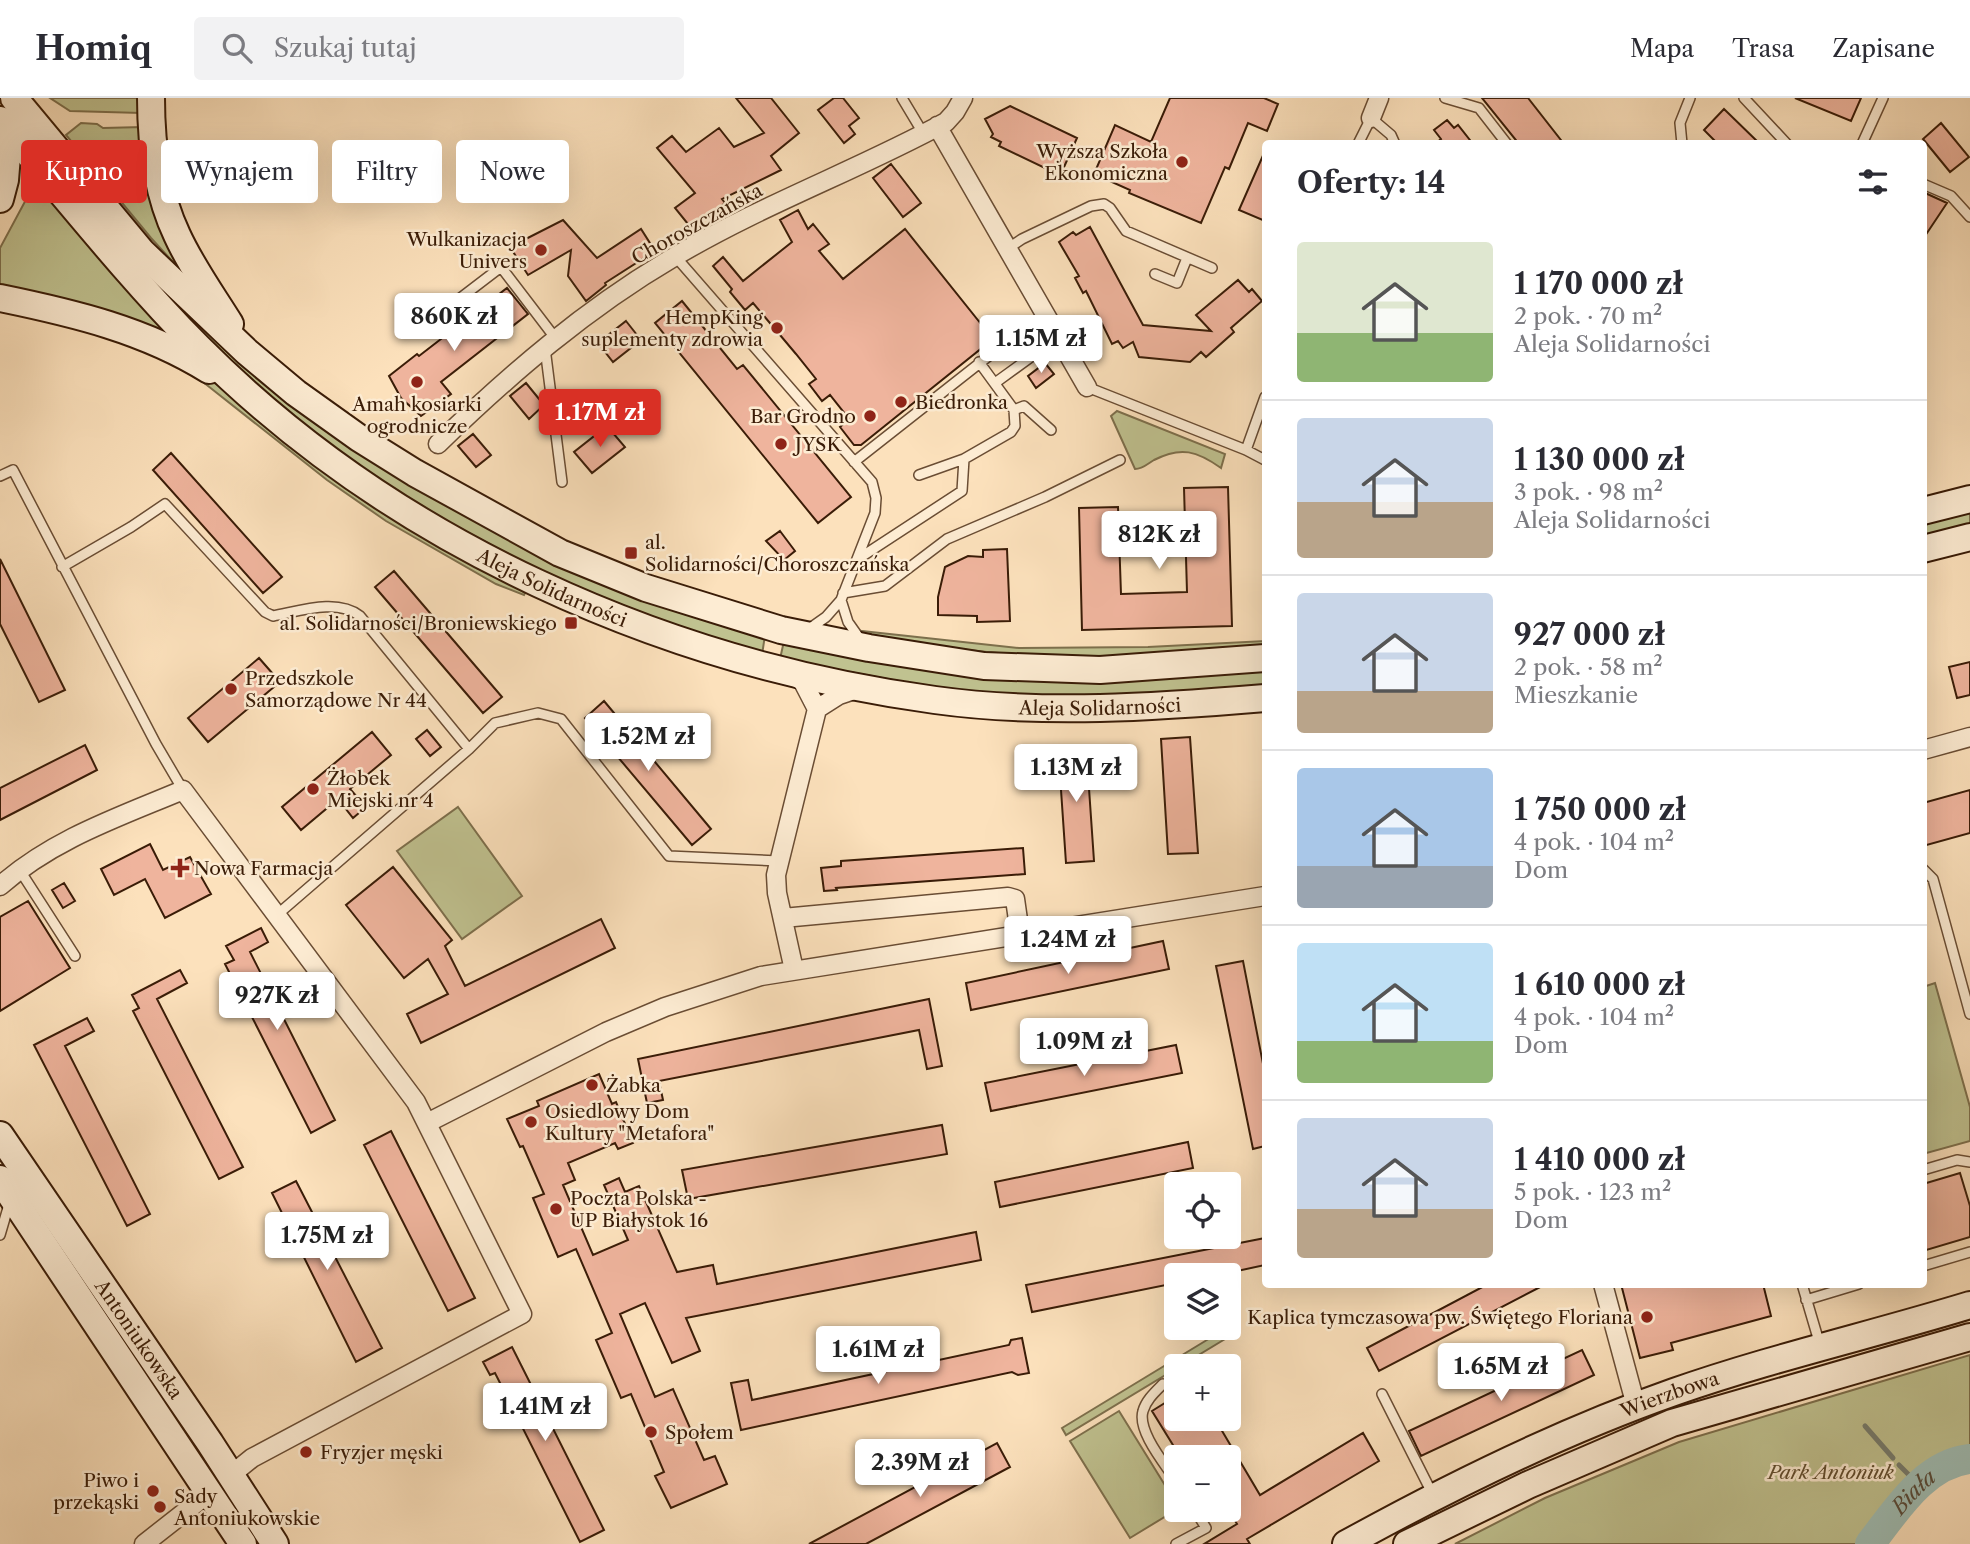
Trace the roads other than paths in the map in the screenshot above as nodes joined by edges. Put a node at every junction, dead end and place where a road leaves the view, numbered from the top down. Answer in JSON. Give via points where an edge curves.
{"nodes":[{"id":1,"x":14,"y":98,"type":"edge"},
{"id":2,"x":151,"y":98,"type":"edge"},
{"id":3,"x":902,"y":98,"type":"edge"},
{"id":4,"x":963,"y":98,"type":"edge"},
{"id":5,"x":1379,"y":98,"type":"edge"},
{"id":6,"x":1445,"y":98,"type":"edge"},
{"id":7,"x":1690,"y":98,"type":"edge"},
{"id":8,"x":1744,"y":98,"type":"edge"},
{"id":9,"x":1883,"y":98,"type":"edge"},
{"id":10,"x":1371,"y":118,"type":"junction"},
{"id":11,"x":5,"y":126,"type":"edge"},
{"id":12,"x":930,"y":130,"type":"junction"},
{"id":13,"x":1360,"y":140,"type":"edge"},
{"id":14,"x":1393,"y":140,"type":"edge"},
{"id":15,"x":1504,"y":140,"type":"edge"},
{"id":16,"x":1682,"y":140,"type":"edge"},
{"id":17,"x":1783,"y":140,"type":"edge"},
{"id":18,"x":1864,"y":140,"type":"edge"},
{"id":19,"x":1927,"y":186,"type":"edge"},
{"id":20,"x":0,"y":199,"type":"edge"},
{"id":21,"x":1970,"y":217,"type":"edge"},
{"id":22,"x":1007,"y":249,"type":"junction"},
{"id":23,"x":675,"y":256,"type":"junction"},
{"id":24,"x":1187,"y":258,"type":"junction"},
{"id":25,"x":1212,"y":268,"type":"dead end"},
{"id":26,"x":1155,"y":274,"type":"dead end"},
{"id":27,"x":162,"y":290,"type":"junction"},
{"id":28,"x":0,"y":298,"type":"edge"},
{"id":29,"x":429,"y":322,"type":"dead end"},
{"id":30,"x":1057,"y":338,"type":"junction"},
{"id":31,"x":550,"y":344,"type":"junction"},
{"id":32,"x":1004,"y":344,"type":"dead end"},
{"id":33,"x":247,"y":352,"type":"junction"},
{"id":34,"x":979,"y":362,"type":"junction"},
{"id":35,"x":995,"y":383,"type":"junction"},
{"id":36,"x":1087,"y":387,"type":"joint"},
{"id":37,"x":254,"y":398,"type":"junction"},
{"id":38,"x":1262,"y":405,"type":"edge"},
{"id":39,"x":1014,"y":410,"type":"junction"},
{"id":40,"x":1051,"y":430,"type":"dead end"},
{"id":41,"x":438,"y":444,"type":"dead end"},
{"id":42,"x":1246,"y":450,"type":"junction"},
{"id":43,"x":1262,"y":458,"type":"edge"},
{"id":44,"x":964,"y":459,"type":"junction"},
{"id":45,"x":1120,"y":460,"type":"dead end"},
{"id":46,"x":854,"y":462,"type":"junction"},
{"id":47,"x":919,"y":475,"type":"dead end"},
{"id":48,"x":0,"y":476,"type":"edge"},
{"id":49,"x":562,"y":482,"type":"dead end"},
{"id":50,"x":1970,"y":499,"type":"edge"},
{"id":51,"x":1927,"y":510,"type":"edge"},
{"id":52,"x":1970,"y":537,"type":"edge"},
{"id":53,"x":1927,"y":547,"type":"edge"},
{"id":54,"x":856,"y":560,"type":"junction"},
{"id":55,"x":62,"y":567,"type":"junction"},
{"id":56,"x":842,"y":596,"type":"junction"},
{"id":57,"x":798,"y":635,"type":"junction"},
{"id":58,"x":869,"y":648,"type":"junction"},
{"id":59,"x":1262,"y":659,"type":"edge"},
{"id":60,"x":782,"y":670,"type":"junction"},
{"id":61,"x":867,"y":688,"type":"junction"},
{"id":62,"x":1262,"y":698,"type":"edge"},
{"id":63,"x":817,"y":709,"type":"junction"},
{"id":64,"x":1970,"y":737,"type":"edge"},
{"id":65,"x":469,"y":749,"type":"junction"},
{"id":66,"x":1927,"y":749,"type":"edge"},
{"id":67,"x":183,"y":790,"type":"junction"},
{"id":68,"x":779,"y":861,"type":"junction"},
{"id":69,"x":19,"y":869,"type":"junction"},
{"id":70,"x":1927,"y":873,"type":"edge"},
{"id":71,"x":0,"y":886,"type":"edge"},
{"id":72,"x":1262,"y":896,"type":"edge"},
{"id":73,"x":278,"y":914,"type":"junction"},
{"id":74,"x":783,"y":918,"type":"junction"},
{"id":75,"x":1020,"y":934,"type":"junction"},
{"id":76,"x":75,"y":956,"type":"dead end"},
{"id":77,"x":794,"y":970,"type":"junction"},
{"id":78,"x":1969,"y":1007,"type":"edge"},
{"id":79,"x":427,"y":1123,"type":"junction"},
{"id":80,"x":0,"y":1135,"type":"edge"},
{"id":81,"x":1970,"y":1162,"type":"edge"},
{"id":82,"x":1927,"y":1169,"type":"edge"},
{"id":83,"x":6,"y":1188,"type":"edge"},
{"id":84,"x":0,"y":1235,"type":"edge"},
{"id":85,"x":1970,"y":1252,"type":"edge"},
{"id":86,"x":1927,"y":1264,"type":"edge"},
{"id":87,"x":1604,"y":1288,"type":"edge"},
{"id":88,"x":1803,"y":1288,"type":"edge"},
{"id":89,"x":1846,"y":1288,"type":"edge"},
{"id":90,"x":1806,"y":1300,"type":"junction"},
{"id":91,"x":1970,"y":1305,"type":"edge"},
{"id":92,"x":1970,"y":1337,"type":"edge"},
{"id":93,"x":1821,"y":1347,"type":"junction"},
{"id":94,"x":1163,"y":1384,"type":"dead end"},
{"id":95,"x":1382,"y":1394,"type":"dead end"},
{"id":96,"x":1636,"y":1406,"type":"junction"},
{"id":97,"x":1164,"y":1462,"type":"edge"},
{"id":98,"x":231,"y":1475,"type":"junction"},
{"id":99,"x":209,"y":1493,"type":"junction"},
{"id":100,"x":1429,"y":1499,"type":"junction"},
{"id":101,"x":1202,"y":1522,"type":"edge"},
{"id":102,"x":1435,"y":1530,"type":"junction"},
{"id":103,"x":144,"y":1544,"type":"edge"},
{"id":104,"x":243,"y":1544,"type":"edge"},
{"id":105,"x":275,"y":1544,"type":"edge"},
{"id":106,"x":1176,"y":1544,"type":"edge"},
{"id":107,"x":1346,"y":1544,"type":"edge"},
{"id":108,"x":1407,"y":1544,"type":"edge"}],
"edges":[{"from":1,"to":27,"type":"main road","name":"Aleja Solidarności","via":[[107,212]]},
{"from":2,"to":33,"type":"main road","via":[[156,162],[173,225]]},
{"from":3,"to":12,"type":"lane"},
{"from":4,"to":12,"type":"street","name":"Choroszczańska","via":[[950,118]]},
{"from":5,"to":10,"type":"street"},
{"from":6,"to":15,"type":"lane","via":[[1479,108]]},
{"from":7,"to":16,"type":"lane","via":[[1680,123]]},
{"from":8,"to":17,"type":"lane"},
{"from":9,"to":18,"type":"lane"},
{"from":10,"to":13,"type":"lane"},
{"from":10,"to":14,"type":"lane"},
{"from":11,"to":20,"type":"main road","via":[[5,180]]},
{"from":11,"to":27,"type":"main road","name":"Aleja Solidarności"},
{"from":12,"to":22,"type":"street"},
{"from":12,"to":23,"type":"street","name":"Choroszczańska"},
{"from":19,"to":21,"type":"lane","via":[[1951,196]]},
{"from":22,"to":24,"type":"lane","via":[[1097,203],[1110,208],[1126,231]]},
{"from":22,"to":30,"type":"street"},
{"from":23,"to":31,"type":"street","name":"Choroszczańska"},
{"from":23,"to":46,"type":"lane"},
{"from":24,"to":25,"type":"lane"},
{"from":24,"to":26,"type":"lane","via":[[1177,283]]},
{"from":27,"to":33,"type":"main road","name":"Aleja Solidarności"},
{"from":27,"to":37,"type":"main road","name":"Aleja Solidarności","via":[[200,348]]},
{"from":28,"to":37,"type":"main road","via":[[101,321],[188,357]]},
{"from":29,"to":31,"type":"lane","via":[[501,267]]},
{"from":30,"to":35,"type":"lane"},
{"from":30,"to":36,"type":"street"},
{"from":31,"to":41,"type":"street","name":"Choroszczańska","via":[[504,380]]},
{"from":31,"to":49,"type":"lane"},
{"from":32,"to":34,"type":"lane"},
{"from":33,"to":57,"type":"main road","name":"Aleja Solidarności","via":[[359,438],[560,553],[646,588]]},
{"from":34,"to":35,"type":"lane"},
{"from":34,"to":46,"type":"lane"},
{"from":35,"to":39,"type":"lane"},
{"from":36,"to":42,"type":"lane"},
{"from":37,"to":60,"type":"main road","name":"Aleja Solidarności","via":[[347,472],[443,534],[570,599],[674,638]]},
{"from":38,"to":42,"type":"lane"},
{"from":39,"to":40,"type":"lane","via":[[1024,406]]},
{"from":39,"to":44,"type":"lane","via":[[1011,432]]},
{"from":42,"to":43,"type":"lane"},
{"from":44,"to":47,"type":"lane"},
{"from":44,"to":54,"type":"lane","via":[[962,491]]},
{"from":45,"to":56,"type":"lane","via":[[947,539],[885,586]]},
{"from":46,"to":54,"type":"lane","via":[[872,482],[876,498]]},
{"from":48,"to":55,"type":"lane","via":[[13,470]]},
{"from":50,"to":51,"type":"main road"},
{"from":52,"to":53,"type":"main road"},
{"from":54,"to":56,"type":"lane"},
{"from":55,"to":65,"type":"lane","via":[[165,504],[265,612],[273,616],[331,606],[354,611]]},
{"from":55,"to":67,"type":"lane"},
{"from":56,"to":57,"type":"lane","via":[[826,617]]},
{"from":56,"to":58,"type":"lane","via":[[848,622]]},
{"from":57,"to":58,"type":"main road","name":"Aleja Solidarności"},
{"from":58,"to":59,"type":"main road","name":"Aleja Solidarności","via":[[984,666],[1100,670]]},
{"from":60,"to":61,"type":"main road","name":"Aleja Solidarności"},
{"from":60,"to":63,"type":"street","via":[[803,682]]},
{"from":61,"to":62,"type":"main road","name":"Aleja Solidarności","via":[[936,700],[1024,707],[1160,706]]},
{"from":61,"to":63,"type":"street","via":[[853,689]]},
{"from":63,"to":68,"type":"street"},
{"from":64,"to":66,"type":"street"},
{"from":65,"to":68,"type":"lane","via":[[495,723],[538,713],[561,719],[669,856]]},
{"from":65,"to":73,"type":"lane"},
{"from":67,"to":69,"type":"street","via":[[69,838]]},
{"from":67,"to":73,"type":"street"},
{"from":68,"to":74,"type":"street","via":[[777,893]]},
{"from":69,"to":71,"type":"street"},
{"from":69,"to":76,"type":"lane"},
{"from":70,"to":78,"type":"lane","via":[[1933,879]]},
{"from":72,"to":75,"type":"street"},
{"from":73,"to":79,"type":"street","via":[[416,1101]]},
{"from":74,"to":75,"type":"street","via":[[1008,897],[1017,905]]},
{"from":74,"to":77,"type":"street"},
{"from":75,"to":77,"type":"street"},
{"from":77,"to":79,"type":"street","via":[[665,1007]]},
{"from":79,"to":98,"type":"street","via":[[522,1314],[252,1458]]},
{"from":80,"to":98,"type":"main road","name":"Antoniukowska"},
{"from":81,"to":82,"type":"lane","via":[[1957,1160]]},
{"from":83,"to":84,"type":"lane"},
{"from":83,"to":99,"type":"main road","name":"Antoniukowska"},
{"from":85,"to":86,"type":"lane"},
{"from":87,"to":96,"type":"street"},
{"from":88,"to":90,"type":"lane"},
{"from":89,"to":90,"type":"lane"},
{"from":90,"to":93,"type":"lane"},
{"from":91,"to":93,"type":"main road","name":"Wierzbowa"},
{"from":92,"to":102,"type":"main road","name":"Wierzbowa","via":[[1672,1423]]},
{"from":93,"to":96,"type":"main road","name":"Wierzbowa"},
{"from":94,"to":97,"type":"lane","via":[[1143,1409],[1142,1421]]},
{"from":95,"to":100,"type":"lane"},
{"from":96,"to":100,"type":"main road","name":"Wierzbowa"},
{"from":98,"to":99,"type":"main road"},
{"from":98,"to":105,"type":"main road","name":"Antoniukowska"},
{"from":99,"to":103,"type":"street"},
{"from":99,"to":104,"type":"main road","name":"Antoniukowska"},
{"from":100,"to":102,"type":"main road","via":[[1418,1515],[1425,1527]]},
{"from":100,"to":107,"type":"main road","name":"Wierzbowa"},
{"from":101,"to":106,"type":"lane","via":[[1206,1528]]},
{"from":102,"to":108,"type":"main road","name":"Wierzbowa"}]}
